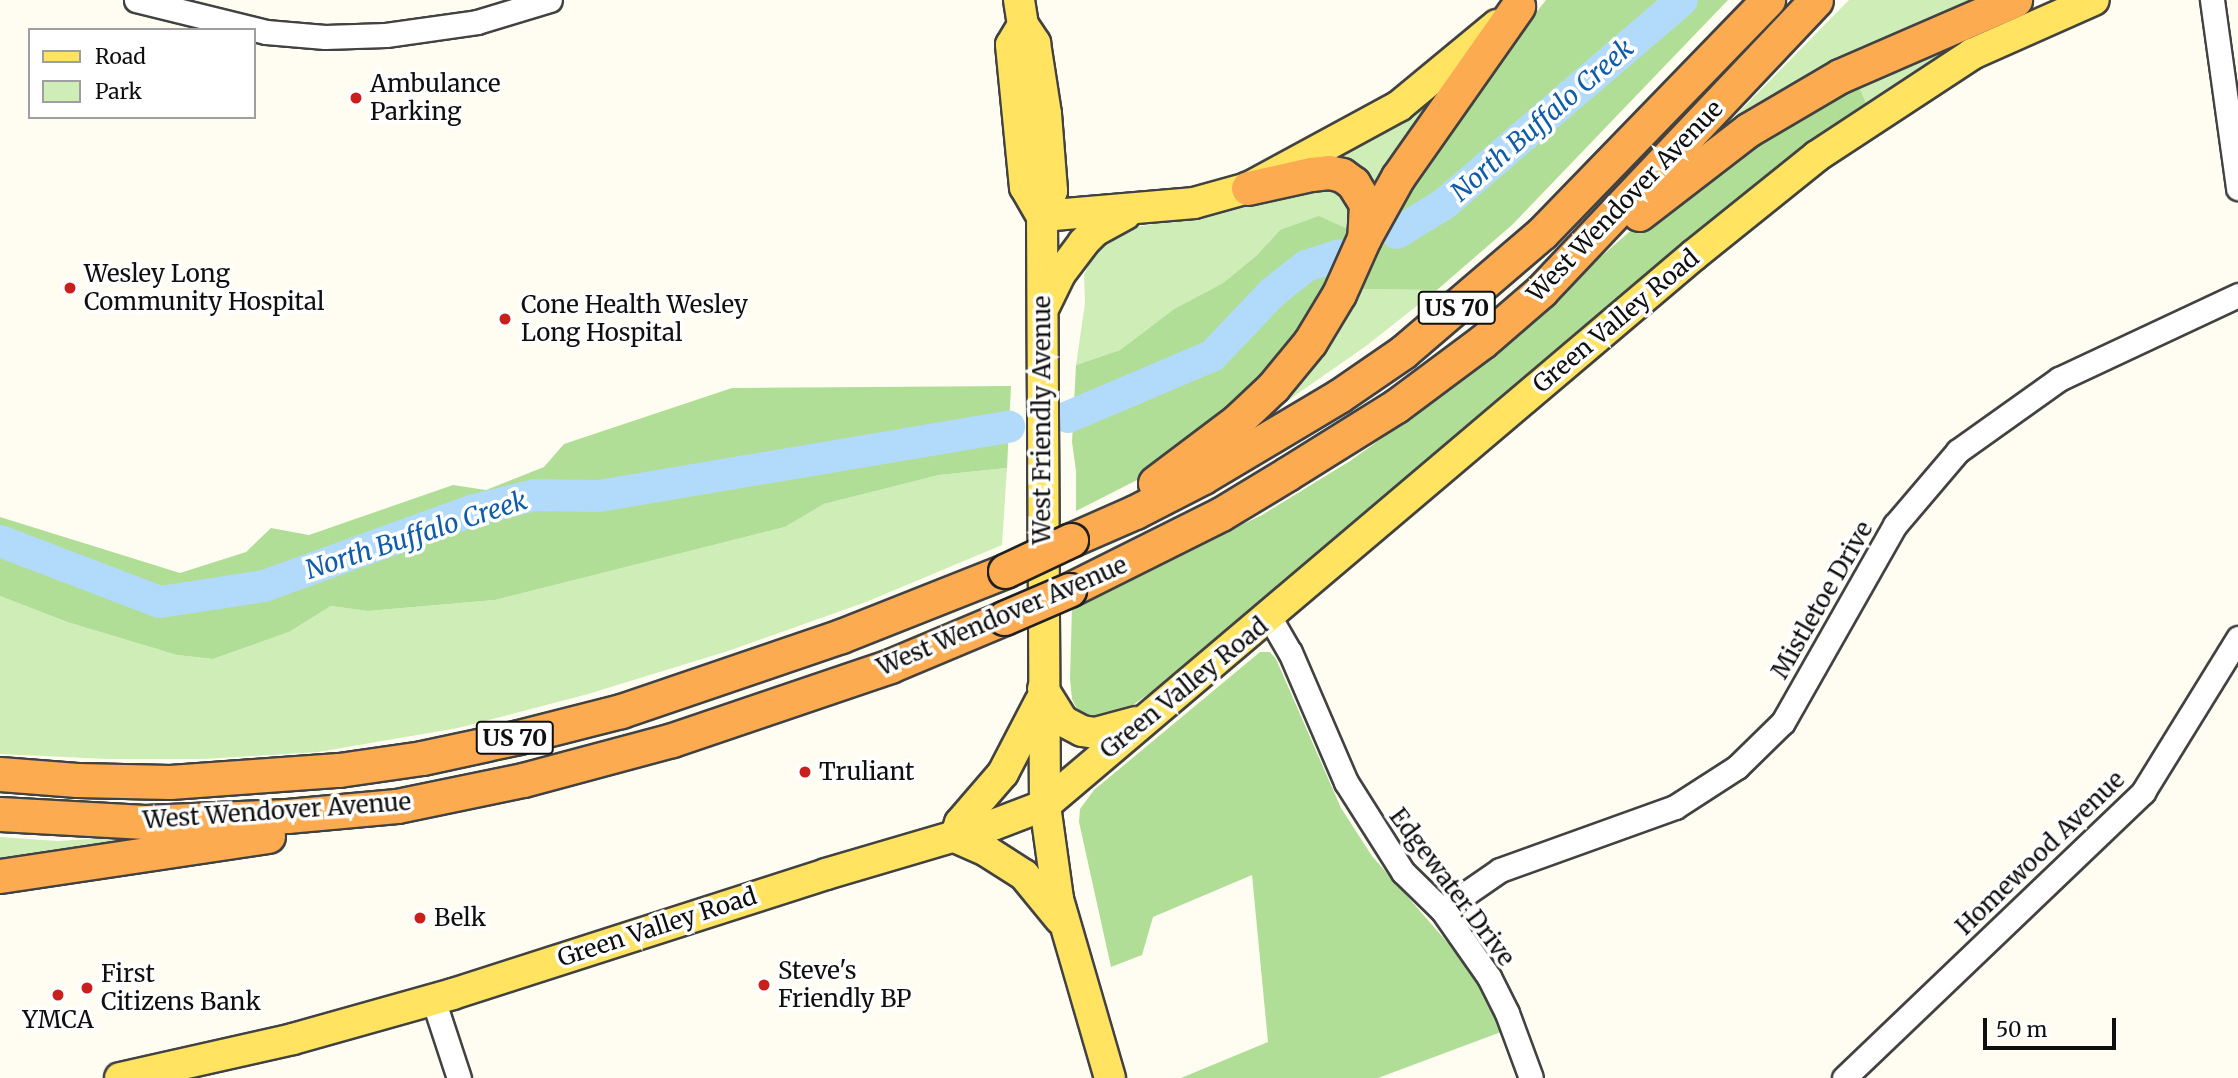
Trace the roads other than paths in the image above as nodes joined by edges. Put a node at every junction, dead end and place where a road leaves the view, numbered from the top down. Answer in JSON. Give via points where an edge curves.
{"nodes":[{"id":1,"x":136,"y":0,"type":"edge"},
{"id":2,"x":550,"y":0,"type":"edge"},
{"id":3,"x":1768,"y":0,"type":"edge"},
{"id":4,"x":1816,"y":0,"type":"edge"},
{"id":5,"x":2015,"y":0,"type":"edge"},
{"id":6,"x":2094,"y":0,"type":"edge"},
{"id":7,"x":2211,"y":0,"type":"edge"},
{"id":8,"x":1520,"y":3,"type":"edge"},
{"id":9,"x":1021,"y":12,"type":"edge"},
{"id":10,"x":246,"y":28,"type":"edge"},
{"id":11,"x":256,"y":30,"type":"edge"},
{"id":12,"x":1248,"y":188,"type":"junction"},
{"id":13,"x":2238,"y":188,"type":"edge"},
{"id":14,"x":1135,"y":209,"type":"junction"},
{"id":15,"x":1042,"y":216,"type":"junction"},
{"id":16,"x":1364,"y":238,"type":"junction"},
{"id":17,"x":1541,"y":291,"type":"junction"},
{"id":18,"x":2238,"y":295,"type":"edge"},
{"id":19,"x":1043,"y":308,"type":"junction"},
{"id":20,"x":1077,"y":537,"type":"junction"},
{"id":21,"x":1269,"y":618,"type":"junction"},
{"id":22,"x":2238,"y":638,"type":"edge"},
{"id":23,"x":1043,"y":693,"type":"junction"},
{"id":24,"x":1150,"y":718,"type":"junction"},
{"id":25,"x":0,"y":774,"type":"edge"},
{"id":26,"x":1045,"y":805,"type":"junction"},
{"id":27,"x":397,"y":806,"type":"junction"},
{"id":28,"x":0,"y":814,"type":"edge"},
{"id":29,"x":955,"y":837,"type":"junction"},
{"id":30,"x":0,"y":876,"type":"edge"},
{"id":31,"x":1441,"y":911,"type":"junction"},
{"id":32,"x":1066,"y":928,"type":"junction"},
{"id":33,"x":433,"y":999,"type":"junction"},
{"id":34,"x":150,"y":1075,"type":"edge"},
{"id":35,"x":120,"y":1078,"type":"edge"},
{"id":36,"x":459,"y":1078,"type":"edge"},
{"id":37,"x":1110,"y":1078,"type":"edge"},
{"id":38,"x":1531,"y":1078,"type":"edge"},
{"id":39,"x":1844,"y":1078,"type":"edge"}],
"edges":[{"from":1,"to":10,"type":"street"},
{"from":2,"to":11,"type":"street","via":[[477,22],[386,35],[325,37]]},
{"from":3,"to":20,"type":"highway","name":"West Wendover Avenue","number":"US 70","via":[[1542,233],[1403,352],[1203,477]]},
{"from":4,"to":17,"type":"highway","name":"West Wendover Avenue","number":"US 70"},
{"from":5,"to":17,"type":"highway","via":[[1840,76],[1748,130]]},
{"from":6,"to":21,"type":"main road","name":"Green Valley Road","via":[[1972,54],[1817,156],[1694,254]]},
{"from":7,"to":13,"type":"street"},
{"from":8,"to":12,"type":"main road","via":[[1399,106]]},
{"from":8,"to":16,"type":"highway","via":[[1398,177]]},
{"from":9,"to":15,"type":"main road","name":"West Friendly Avenue","via":[[1035,44],[1046,114],[1052,191]]},
{"from":12,"to":14,"type":"main road","via":[[1194,203]]},
{"from":12,"to":16,"type":"highway","via":[[1311,174],[1342,175],[1366,204]]},
{"from":14,"to":15,"type":"main road"},
{"from":14,"to":19,"type":"main road","via":[[1110,221],[1083,243]]},
{"from":15,"to":19,"type":"main road","name":"West Friendly Avenue"},
{"from":16,"to":20,"type":"highway","via":[[1339,294],[1310,342],[1273,387],[1188,460]]},
{"from":17,"to":27,"type":"highway","name":"West Wendover Avenue","number":"US 70","bridge":true,"via":[[1482,342],[1348,437],[1221,514],[1069,590],[878,670],[672,740],[523,780]]},
{"from":18,"to":31,"type":"street","name":"Mistletoe Drive","via":[[2059,379],[1958,451],[1895,525],[1783,722],[1737,767],[1675,807],[1500,870]]},
{"from":19,"to":23,"type":"main road","name":"West Friendly Avenue"},
{"from":20,"to":25,"type":"highway","name":"West Wendover Avenue","number":"US 70","bridge":true,"via":[[1005,571],[841,636],[621,710],[519,737],[339,770],[184,781]]},
{"from":21,"to":24,"type":"main road","name":"Green Valley Road"},
{"from":21,"to":31,"type":"street","name":"Edgewater Drive","via":[[1290,652],[1346,782],[1374,830],[1403,872]]},
{"from":22,"to":39,"type":"street","name":"Homewood Avenue","via":[[2143,792]]},
{"from":23,"to":24,"type":"main road","via":[[1063,721],[1082,731],[1095,733]]},
{"from":23,"to":26,"type":"main road","name":"West Friendly Avenue"},
{"from":23,"to":29,"type":"main road","via":[[1003,773],[960,823]]},
{"from":24,"to":26,"type":"main road","name":"Green Valley Road"},
{"from":26,"to":29,"type":"main road","name":"Green Valley Road"},
{"from":26,"to":32,"type":"main road","name":"West Friendly Avenue"},
{"from":27,"to":28,"type":"highway","name":"West Wendover Avenue","number":"US 70","via":[[145,822]]},
{"from":27,"to":30,"type":"highway","via":[[371,818],[319,828]]},
{"from":29,"to":32,"type":"main road","via":[[1024,875]]},
{"from":29,"to":33,"type":"main road","name":"Green Valley Road"},
{"from":31,"to":38,"type":"street","name":"Edgewater Drive","via":[[1489,976]]},
{"from":32,"to":37,"type":"main road","name":"West Friendly Avenue"},
{"from":33,"to":34,"type":"main road","name":"Green Valley Road"},
{"from":33,"to":36,"type":"street"},
{"from":34,"to":35,"type":"main road","name":"Green Valley Road"}]}
